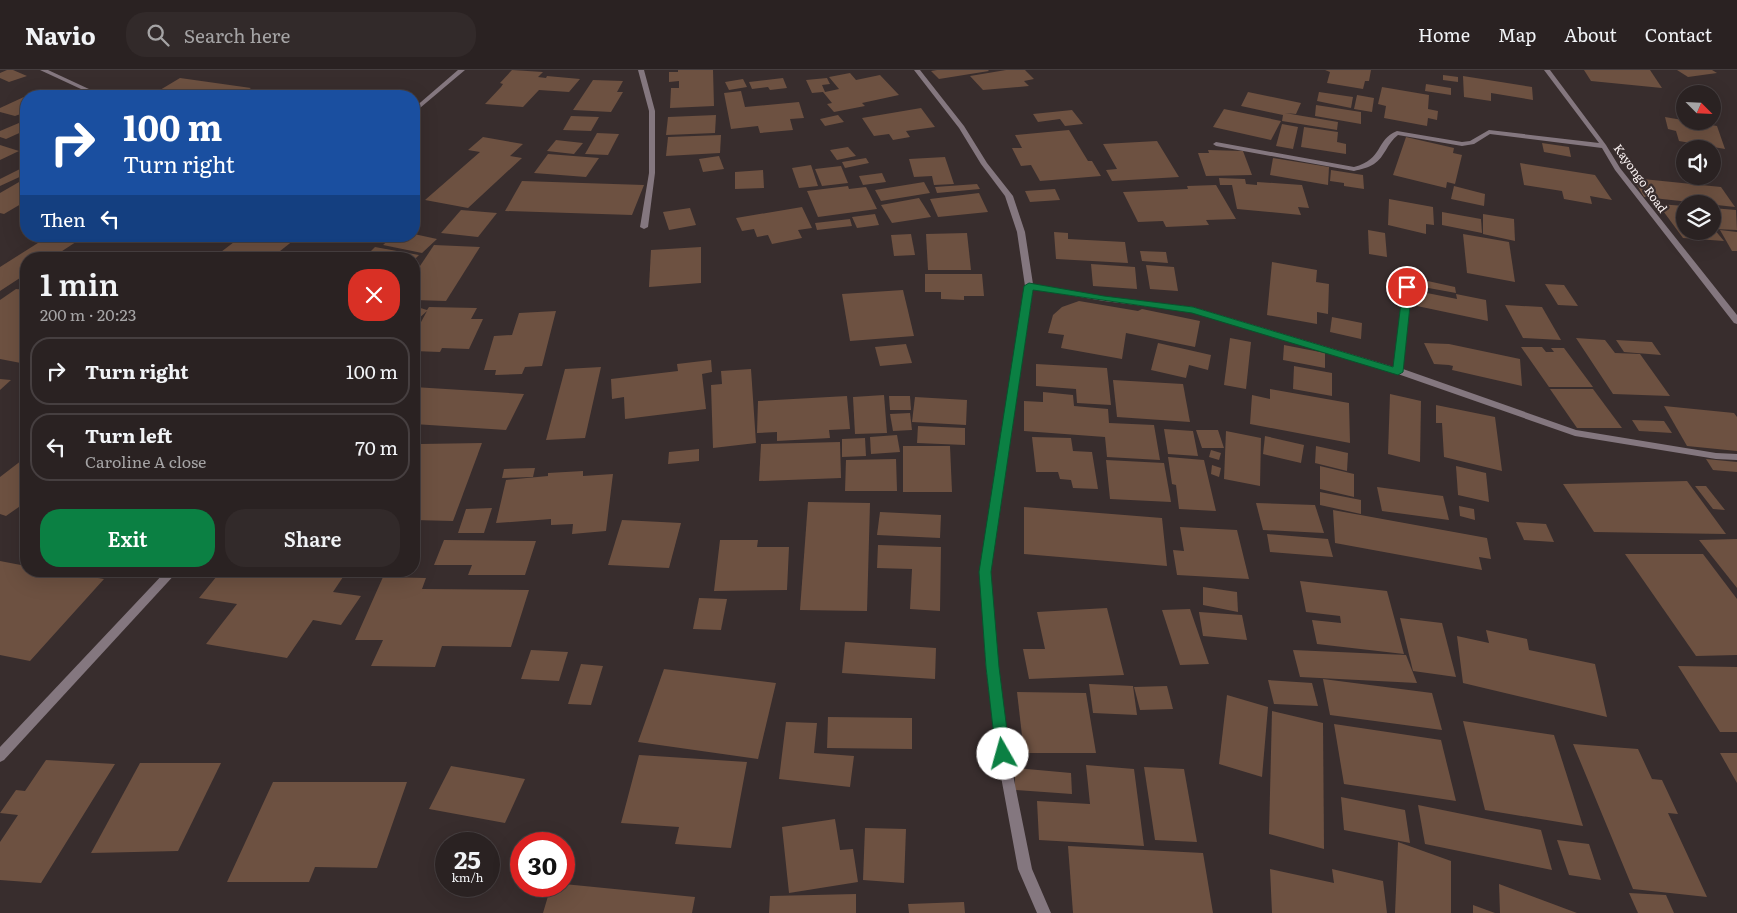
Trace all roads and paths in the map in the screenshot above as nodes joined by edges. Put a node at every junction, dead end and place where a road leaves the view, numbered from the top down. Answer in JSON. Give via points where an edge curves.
{"nodes":[{"id":1,"x":43,"y":70,"type":"edge"},
{"id":2,"x":462,"y":70,"type":"edge"},
{"id":3,"x":641,"y":70,"type":"edge"},
{"id":4,"x":917,"y":70,"type":"edge"},
{"id":5,"x":1547,"y":70,"type":"edge"},
{"id":6,"x":88,"y":90,"type":"edge"},
{"id":7,"x":420,"y":106,"type":"edge"},
{"id":8,"x":1216,"y":144,"type":"dead end"},
{"id":9,"x":1604,"y":146,"type":"junction"},
{"id":10,"x":644,"y":226,"type":"dead end"},
{"id":11,"x":1409,"y":270,"type":"dead end"},
{"id":12,"x":1029,"y":286,"type":"junction"},
{"id":13,"x":1737,"y":321,"type":"edge"},
{"id":14,"x":1398,"y":372,"type":"junction"},
{"id":15,"x":1737,"y":457,"type":"edge"},
{"id":16,"x":167,"y":577,"type":"edge"},
{"id":17,"x":0,"y":756,"type":"edge"},
{"id":18,"x":1044,"y":913,"type":"edge"}],
"edges":[{"from":1,"to":6,"type":"street"},
{"from":2,"to":7,"type":"street"},
{"from":3,"to":10,"type":"street","via":[[652,111],[652,173]]},
{"from":4,"to":12,"type":"street","via":[[962,127],[984,164],[1009,196],[1022,232]]},
{"from":5,"to":9,"type":"street","name":"Kayongo Road"},
{"from":8,"to":9,"type":"street","via":[[1354,169],[1369,166],[1378,159],[1397,132],[1462,144],[1472,143],[1489,132]]},
{"from":9,"to":13,"type":"street","name":"Kayongo Road","via":[[1617,170]]},
{"from":11,"to":14,"type":"street"},
{"from":12,"to":14,"type":"street","via":[[1193,310]]},
{"from":12,"to":18,"type":"street","via":[[985,572],[1003,754],[1025,869]]},
{"from":14,"to":15,"type":"street","via":[[1575,433]]},
{"from":16,"to":17,"type":"street"}]}
